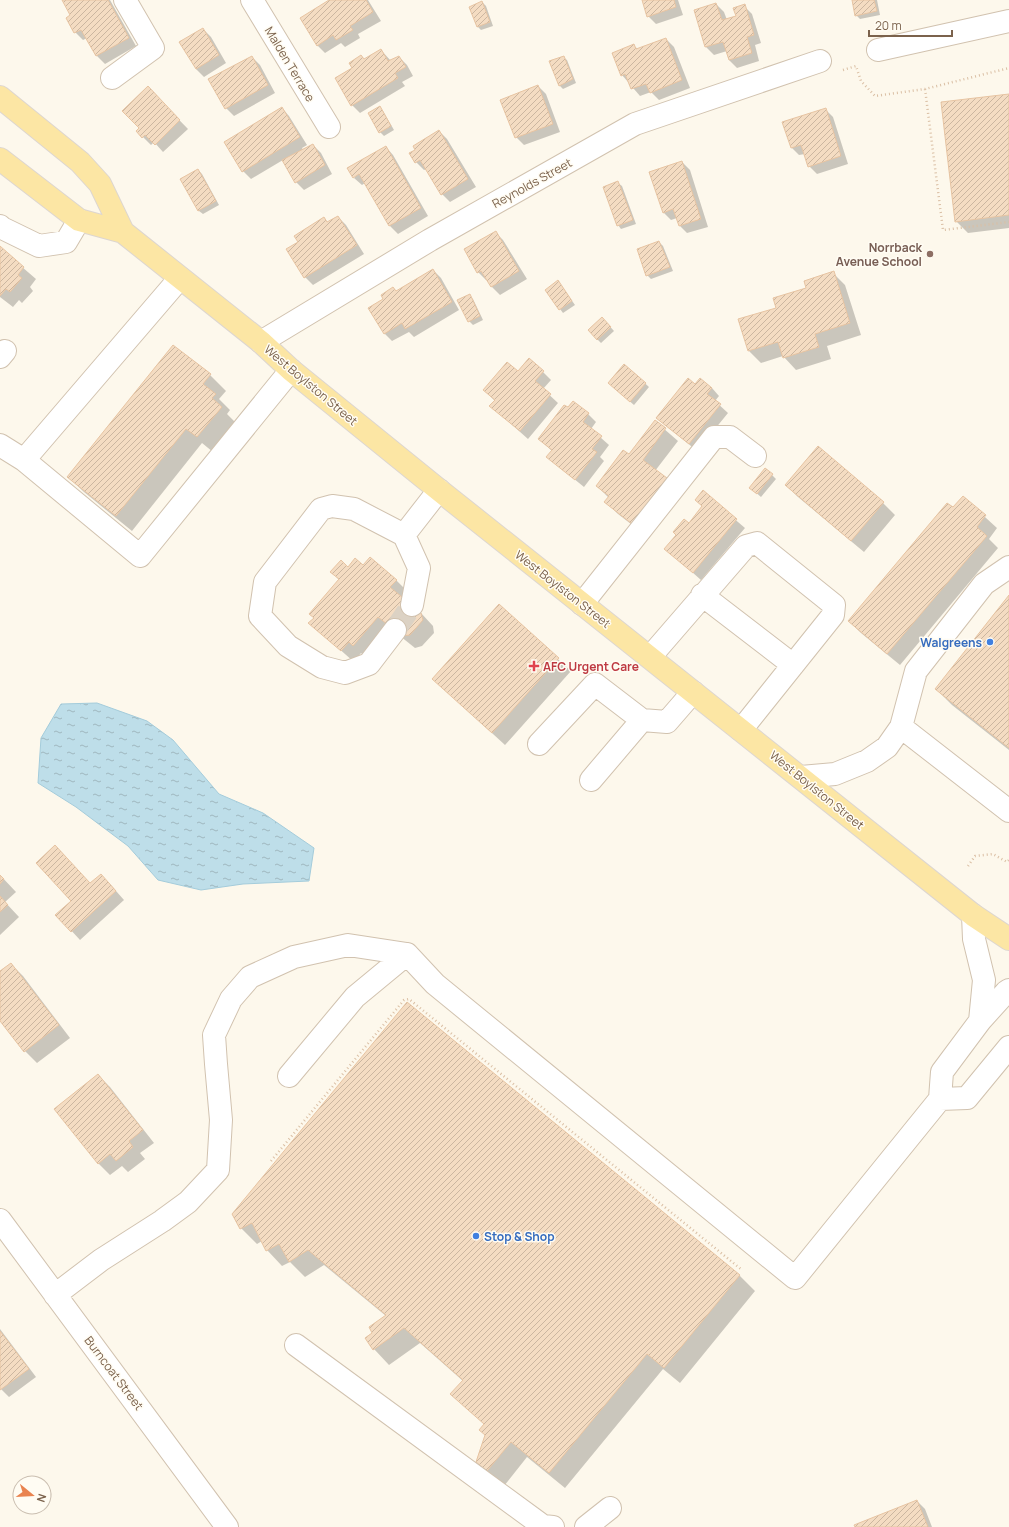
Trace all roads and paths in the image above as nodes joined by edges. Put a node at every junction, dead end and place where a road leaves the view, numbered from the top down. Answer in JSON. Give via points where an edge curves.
{"nodes":[{"id":1,"x":125,"y":0,"type":"edge"},
{"id":2,"x":252,"y":0,"type":"edge"},
{"id":3,"x":1009,"y":21,"type":"edge"},
{"id":4,"x":878,"y":50,"type":"dead end"},
{"id":5,"x":820,"y":61,"type":"joint"},
{"id":6,"x":1009,"y":68,"type":"edge"},
{"id":7,"x":112,"y":78,"type":"dead end"},
{"id":8,"x":925,"y":89,"type":"junction"},
{"id":9,"x":0,"y":97,"type":"edge"},
{"id":10,"x":329,"y":127,"type":"dead end"},
{"id":11,"x":0,"y":159,"type":"edge"},
{"id":12,"x":80,"y":220,"type":"junction"},
{"id":13,"x":1009,"y":222,"type":"edge"},
{"id":14,"x":0,"y":226,"type":"edge"},
{"id":15,"x":123,"y":232,"type":"junction"},
{"id":16,"x":180,"y":278,"type":"junction"},
{"id":17,"x":261,"y":342,"type":"junction"},
{"id":18,"x":291,"y":370,"type":"junction"},
{"id":19,"x":0,"y":445,"type":"edge"},
{"id":20,"x":755,"y":456,"type":"dead end"},
{"id":21,"x":24,"y":460,"type":"junction"},
{"id":22,"x":439,"y":490,"type":"junction"},
{"id":23,"x":404,"y":536,"type":"junction"},
{"id":24,"x":1009,"y":567,"type":"edge"},
{"id":25,"x":702,"y":596,"type":"junction"},
{"id":26,"x":582,"y":604,"type":"junction"},
{"id":27,"x":412,"y":605,"type":"tunnel mouth"},
{"id":28,"x":395,"y":630,"type":"tunnel mouth"},
{"id":29,"x":650,"y":657,"type":"junction"},
{"id":30,"x":793,"y":665,"type":"junction"},
{"id":31,"x":693,"y":692,"type":"junction"},
{"id":32,"x":642,"y":720,"type":"junction"},
{"id":33,"x":901,"y":727,"type":"junction"},
{"id":34,"x":741,"y":730,"type":"junction"},
{"id":35,"x":539,"y":744,"type":"dead end"},
{"id":36,"x":801,"y":777,"type":"junction"},
{"id":37,"x":591,"y":780,"type":"dead end"},
{"id":38,"x":1009,"y":811,"type":"edge"},
{"id":39,"x":1009,"y":860,"type":"edge"},
{"id":40,"x":968,"y":866,"type":"dead end"},
{"id":41,"x":973,"y":915,"type":"junction"},
{"id":42,"x":1009,"y":939,"type":"edge"},
{"id":43,"x":407,"y":954,"type":"junction"},
{"id":44,"x":1009,"y":990,"type":"edge"},
{"id":45,"x":980,"y":1021,"type":"junction"},
{"id":46,"x":1009,"y":1047,"type":"edge"},
{"id":47,"x":289,"y":1076,"type":"dead end"},
{"id":48,"x":940,"y":1099,"type":"junction"},
{"id":49,"x":271,"y":1161,"type":"dead end"},
{"id":50,"x":0,"y":1220,"type":"edge"},
{"id":51,"x":744,"y":1272,"type":"dead end"},
{"id":52,"x":55,"y":1295,"type":"junction"},
{"id":53,"x":296,"y":1345,"type":"dead end"},
{"id":54,"x":610,"y":1508,"type":"dead end"},
{"id":55,"x":227,"y":1527,"type":"edge"},
{"id":56,"x":552,"y":1527,"type":"edge"},
{"id":57,"x":586,"y":1527,"type":"edge"}],
"edges":[{"from":1,"to":7,"type":"street","via":[[153,48]]},
{"from":2,"to":10,"type":"street","name":"Malden Terrace"},
{"from":3,"to":4,"type":"street"},
{"from":5,"to":8,"type":"path","via":[[822,76],[856,66],[861,81],[875,96]]},
{"from":5,"to":17,"type":"street","name":"Reynolds Street","via":[[635,124],[430,240]]},
{"from":6,"to":8,"type":"path"},
{"from":8,"to":13,"type":"path","via":[[943,230]]},
{"from":9,"to":15,"type":"main road","name":"West Boylston Street","via":[[80,162],[100,184]]},
{"from":11,"to":12,"type":"main road","name":"West Boylston Street"},
{"from":12,"to":14,"type":"street","via":[[66,242],[39,246]]},
{"from":12,"to":15,"type":"main road","name":"West Boylston Street"},
{"from":15,"to":16,"type":"main road","name":"West Boylston Street"},
{"from":16,"to":17,"type":"main road","name":"West Boylston Street"},
{"from":16,"to":21,"type":"street"},
{"from":17,"to":18,"type":"main road","name":"West Boylston Street"},
{"from":18,"to":21,"type":"street","via":[[140,556]]},
{"from":18,"to":22,"type":"main road","name":"West Boylston Street"},
{"from":19,"to":21,"type":"street"},
{"from":20,"to":26,"type":"street","via":[[730,437],[714,437]]},
{"from":22,"to":23,"type":"street"},
{"from":22,"to":26,"type":"main road","name":"West Boylston Street"},
{"from":23,"to":27,"type":"street","via":[[419,568]]},
{"from":23,"to":28,"type":"street","via":[[354,510],[332,506],[321,509],[265,582],[260,616],[288,646],[322,667],[345,673],[369,664]]},
{"from":24,"to":33,"type":"street","via":[[984,584],[916,671]]},
{"from":25,"to":29,"type":"street"},
{"from":25,"to":30,"type":"street"},
{"from":25,"to":30,"type":"street","via":[[746,546],[757,543],[834,605],[833,615]]},
{"from":26,"to":29,"type":"main road","name":"West Boylston Street"},
{"from":29,"to":31,"type":"main road","name":"West Boylston Street"},
{"from":30,"to":34,"type":"street"},
{"from":31,"to":32,"type":"street","via":[[667,722]]},
{"from":31,"to":34,"type":"main road","name":"West Boylston Street"},
{"from":32,"to":35,"type":"street","via":[[595,684]]},
{"from":32,"to":37,"type":"street"},
{"from":33,"to":36,"type":"street","via":[[887,747],[867,761],[835,774]]},
{"from":33,"to":38,"type":"street"},
{"from":34,"to":36,"type":"main road","name":"West Boylston Street"},
{"from":36,"to":41,"type":"main road","name":"West Boylston Street"},
{"from":39,"to":40,"type":"path","via":[[1007,862],[993,854],[975,856]]},
{"from":41,"to":42,"type":"main road","name":"West Boylston Street"},
{"from":41,"to":45,"type":"street","via":[[974,939],[984,980]]},
{"from":43,"to":47,"type":"street","via":[[356,997]]},
{"from":43,"to":48,"type":"street","via":[[435,984],[795,1278]]},
{"from":43,"to":52,"type":"street","via":[[348,945],[294,956],[250,977],[231,999],[214,1035],[221,1120],[218,1170],[188,1202],[101,1260]]},
{"from":44,"to":45,"type":"street"},
{"from":45,"to":48,"type":"street","via":[[942,1072]]},
{"from":46,"to":48,"type":"street","via":[[967,1098]]},
{"from":49,"to":51,"type":"path","via":[[404,1000],[409,999]]},
{"from":50,"to":52,"type":"street","name":"Burncoat Street"},
{"from":52,"to":55,"type":"street","name":"Burncoat Street"},
{"from":53,"to":56,"type":"street","via":[[543,1526]]},
{"from":54,"to":57,"type":"street"}]}
